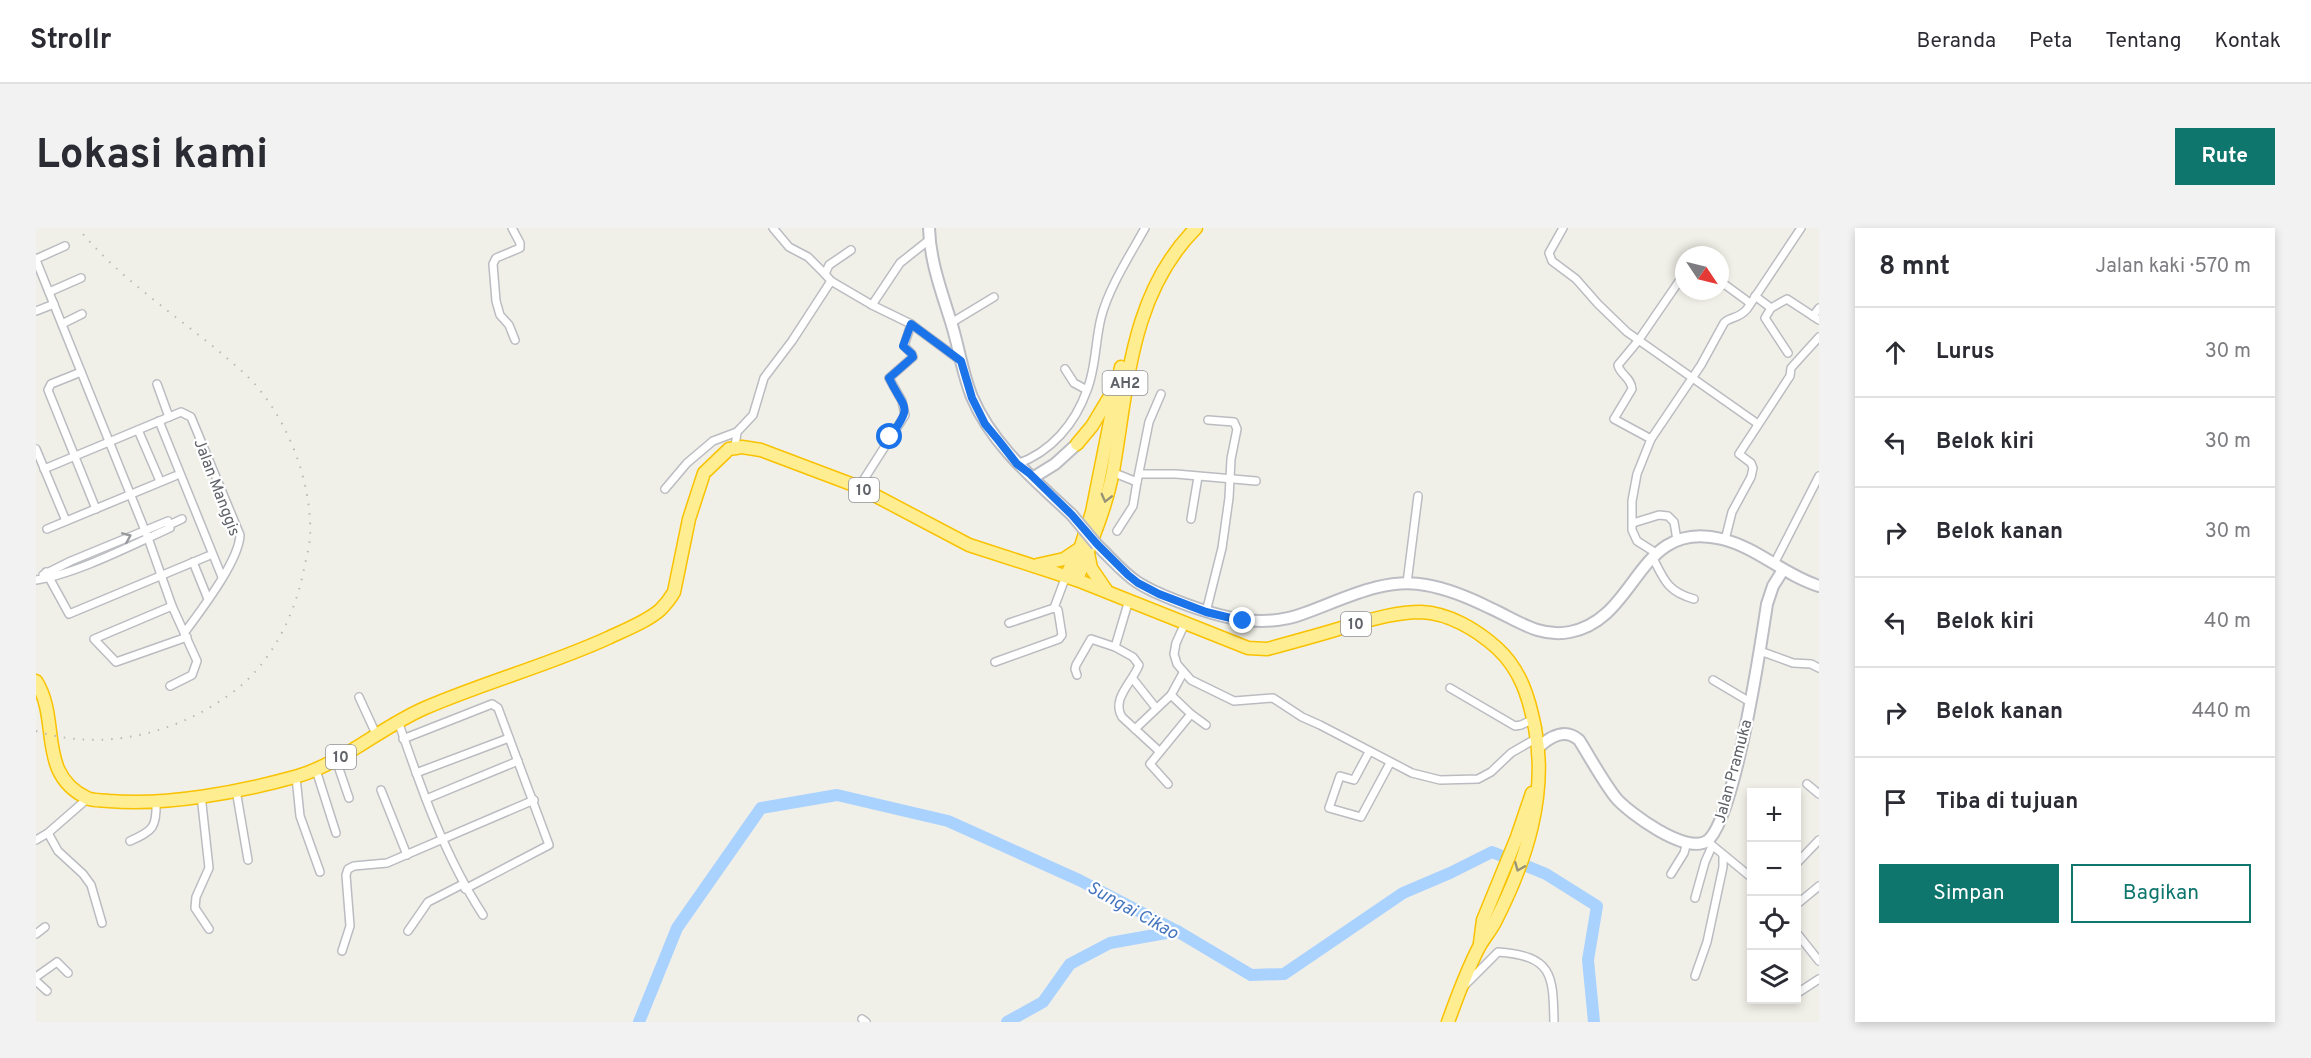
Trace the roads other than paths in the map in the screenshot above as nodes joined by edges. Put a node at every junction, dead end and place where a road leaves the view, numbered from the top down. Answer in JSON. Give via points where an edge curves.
{"nodes":[{"id":1,"x":512,"y":228,"type":"edge"},
{"id":2,"x":773,"y":228,"type":"edge"},
{"id":3,"x":929,"y":228,"type":"edge"},
{"id":4,"x":1145,"y":228,"type":"edge"},
{"id":5,"x":1188,"y":228,"type":"edge"},
{"id":6,"x":1196,"y":228,"type":"edge"},
{"id":7,"x":1563,"y":228,"type":"edge"},
{"id":8,"x":1801,"y":228,"type":"edge"},
{"id":9,"x":929,"y":240,"type":"junction"},
{"id":10,"x":64,"y":246,"type":"dead end"},
{"id":11,"x":851,"y":249,"type":"dead end"},
{"id":12,"x":36,"y":259,"type":"edge"},
{"id":13,"x":825,"y":274,"type":"junction"},
{"id":14,"x":81,"y":278,"type":"dead end"},
{"id":15,"x":831,"y":281,"type":"junction"},
{"id":16,"x":1675,"y":287,"type":"edge"},
{"id":17,"x":1729,"y":287,"type":"edge"},
{"id":18,"x":49,"y":292,"type":"junction"},
{"id":19,"x":1755,"y":296,"type":"junction"},
{"id":20,"x":994,"y":297,"type":"dead end"},
{"id":21,"x":1750,"y":303,"type":"junction"},
{"id":22,"x":54,"y":304,"type":"junction"},
{"id":23,"x":872,"y":305,"type":"junction"},
{"id":24,"x":1771,"y":308,"type":"junction"},
{"id":25,"x":1819,"y":308,"type":"edge"},
{"id":26,"x":36,"y":311,"type":"edge"},
{"id":27,"x":82,"y":314,"type":"dead end"},
{"id":28,"x":1816,"y":318,"type":"edge"},
{"id":29,"x":951,"y":323,"type":"junction"},
{"id":30,"x":62,"y":324,"type":"junction"},
{"id":31,"x":911,"y":324,"type":"junction"},
{"id":32,"x":1819,"y":337,"type":"edge"},
{"id":33,"x":515,"y":340,"type":"dead end"},
{"id":34,"x":1638,"y":341,"type":"junction"},
{"id":35,"x":1788,"y":353,"type":"dead end"},
{"id":36,"x":961,"y":361,"type":"junction"},
{"id":37,"x":1065,"y":369,"type":"dead end"},
{"id":38,"x":81,"y":372,"type":"junction"},
{"id":39,"x":1692,"y":379,"type":"junction"},
{"id":40,"x":1117,"y":382,"type":"junction"},
{"id":41,"x":157,"y":384,"type":"dead end"},
{"id":42,"x":1087,"y":390,"type":"junction"},
{"id":43,"x":1161,"y":394,"type":"dead end"},
{"id":44,"x":169,"y":417,"type":"junction"},
{"id":45,"x":1208,"y":420,"type":"dead end"},
{"id":46,"x":159,"y":422,"type":"junction"},
{"id":47,"x":1758,"y":424,"type":"junction"},
{"id":48,"x":138,"y":430,"type":"junction"},
{"id":49,"x":737,"y":432,"type":"junction"},
{"id":50,"x":1651,"y":439,"type":"junction"},
{"id":51,"x":109,"y":442,"type":"junction"},
{"id":52,"x":1077,"y":444,"type":"junction"},
{"id":53,"x":735,"y":447,"type":"junction"},
{"id":54,"x":36,"y":449,"type":"edge"},
{"id":55,"x":76,"y":456,"type":"junction"},
{"id":56,"x":1017,"y":464,"type":"junction"},
{"id":57,"x":1101,"y":465,"type":"junction"},
{"id":58,"x":44,"y":470,"type":"junction"},
{"id":59,"x":1112,"y":472,"type":"junction"},
{"id":60,"x":1139,"y":474,"type":"junction"},
{"id":61,"x":175,"y":476,"type":"dead end"},
{"id":62,"x":1819,"y":476,"type":"edge"},
{"id":63,"x":1034,"y":477,"type":"junction"},
{"id":64,"x":1198,"y":477,"type":"junction"},
{"id":65,"x":1230,"y":479,"type":"junction"},
{"id":66,"x":160,"y":481,"type":"junction"},
{"id":67,"x":1256,"y":481,"type":"dead end"},
{"id":68,"x":1137,"y":482,"type":"junction"},
{"id":69,"x":859,"y":487,"type":"junction"},
{"id":70,"x":665,"y":489,"type":"dead end"},
{"id":71,"x":130,"y":494,"type":"junction"},
{"id":72,"x":1418,"y":496,"type":"dead end"},
{"id":73,"x":96,"y":508,"type":"junction"},
{"id":74,"x":182,"y":519,"type":"dead end"},
{"id":75,"x":1191,"y":519,"type":"dead end"},
{"id":76,"x":66,"y":521,"type":"junction"},
{"id":77,"x":1633,"y":523,"type":"junction"},
{"id":78,"x":169,"y":524,"type":"junction"},
{"id":79,"x":47,"y":529,"type":"dead end"},
{"id":80,"x":144,"y":530,"type":"junction"},
{"id":81,"x":1117,"y":531,"type":"dead end"},
{"id":82,"x":148,"y":538,"type":"junction"},
{"id":83,"x":1677,"y":540,"type":"junction"},
{"id":84,"x":1725,"y":540,"type":"junction"},
{"id":85,"x":1088,"y":548,"type":"junction"},
{"id":86,"x":97,"y":550,"type":"junction"},
{"id":87,"x":1654,"y":555,"type":"junction"},
{"id":88,"x":208,"y":556,"type":"dead end"},
{"id":89,"x":101,"y":558,"type":"junction"},
{"id":90,"x":193,"y":562,"type":"junction"},
{"id":91,"x":1033,"y":565,"type":"junction"},
{"id":92,"x":1778,"y":567,"type":"junction"},
{"id":93,"x":48,"y":575,"type":"junction"},
{"id":94,"x":161,"y":576,"type":"junction"},
{"id":95,"x":222,"y":577,"type":"junction"},
{"id":96,"x":1071,"y":578,"type":"junction"},
{"id":97,"x":36,"y":580,"type":"edge"},
{"id":98,"x":1407,"y":583,"type":"junction"},
{"id":99,"x":1819,"y":586,"type":"edge"},
{"id":100,"x":1107,"y":592,"type":"junction"},
{"id":101,"x":208,"y":599,"type":"junction"},
{"id":102,"x":1694,"y":599,"type":"dead end"},
{"id":103,"x":1129,"y":600,"type":"junction"},
{"id":104,"x":172,"y":606,"type":"junction"},
{"id":105,"x":1054,"y":608,"type":"junction"},
{"id":106,"x":1206,"y":612,"type":"junction"},
{"id":107,"x":1009,"y":623,"type":"dead end"},
{"id":108,"x":1185,"y":623,"type":"junction"},
{"id":109,"x":186,"y":634,"type":"junction"},
{"id":110,"x":1114,"y":647,"type":"junction"},
{"id":111,"x":1760,"y":651,"type":"junction"},
{"id":112,"x":995,"y":662,"type":"dead end"},
{"id":113,"x":1819,"y":668,"type":"edge"},
{"id":114,"x":1183,"y":673,"type":"junction"},
{"id":115,"x":1077,"y":675,"type":"dead end"},
{"id":116,"x":1133,"y":679,"type":"junction"},
{"id":117,"x":1713,"y":680,"type":"dead end"},
{"id":118,"x":36,"y":681,"type":"edge"},
{"id":119,"x":170,"y":686,"type":"dead end"},
{"id":120,"x":1450,"y":687,"type":"dead end"},
{"id":121,"x":1171,"y":695,"type":"junction"},
{"id":122,"x":40,"y":697,"type":"edge"},
{"id":123,"x":359,"y":698,"type":"dead end"},
{"id":124,"x":1750,"y":702,"type":"junction"},
{"id":125,"x":1156,"y":708,"type":"junction"},
{"id":126,"x":1191,"y":714,"type":"junction"},
{"id":127,"x":398,"y":721,"type":"junction"},
{"id":128,"x":1206,"y":725,"type":"dead end"},
{"id":129,"x":1136,"y":729,"type":"junction"},
{"id":130,"x":1536,"y":733,"type":"junction"},
{"id":131,"x":376,"y":734,"type":"junction"},
{"id":132,"x":509,"y":738,"type":"junction"},
{"id":133,"x":403,"y":739,"type":"junction"},
{"id":134,"x":1159,"y":751,"type":"junction"},
{"id":135,"x":1369,"y":752,"type":"junction"},
{"id":136,"x":336,"y":760,"type":"junction"},
{"id":137,"x":518,"y":761,"type":"junction"},
{"id":138,"x":1390,"y":763,"type":"junction"},
{"id":139,"x":316,"y":770,"type":"junction"},
{"id":140,"x":416,"y":773,"type":"junction"},
{"id":141,"x":296,"y":777,"type":"junction"},
{"id":142,"x":1538,"y":781,"type":"junction"},
{"id":143,"x":1168,"y":783,"type":"dead end"},
{"id":144,"x":1807,"y":784,"type":"dead end"},
{"id":145,"x":236,"y":790,"type":"junction"},
{"id":146,"x":381,"y":790,"type":"dead end"},
{"id":147,"x":1819,"y":794,"type":"edge"},
{"id":148,"x":201,"y":795,"type":"junction"},
{"id":149,"x":349,"y":798,"type":"dead end"},
{"id":150,"x":87,"y":799,"type":"junction"},
{"id":151,"x":426,"y":799,"type":"junction"},
{"id":152,"x":534,"y":800,"type":"junction"},
{"id":153,"x":156,"y":802,"type":"junction"},
{"id":154,"x":48,"y":833,"type":"junction"},
{"id":155,"x":336,"y":834,"type":"dead end"},
{"id":156,"x":36,"y":840,"type":"edge"},
{"id":157,"x":130,"y":840,"type":"dead end"},
{"id":158,"x":442,"y":840,"type":"junction"},
{"id":159,"x":1819,"y":840,"type":"edge"},
{"id":160,"x":1687,"y":842,"type":"junction"},
{"id":161,"x":1709,"y":844,"type":"junction"},
{"id":162,"x":407,"y":855,"type":"junction"},
{"id":163,"x":1723,"y":855,"type":"junction"},
{"id":164,"x":248,"y":860,"type":"dead end"},
{"id":165,"x":1801,"y":860,"type":"edge"},
{"id":166,"x":320,"y":872,"type":"dead end"},
{"id":167,"x":1671,"y":874,"type":"dead end"},
{"id":168,"x":1747,"y":874,"type":"edge"},
{"id":169,"x":1819,"y":886,"type":"edge"},
{"id":170,"x":464,"y":887,"type":"junction"},
{"id":171,"x":1502,"y":892,"type":"junction"},
{"id":172,"x":1695,"y":898,"type":"dead end"},
{"id":173,"x":1801,"y":902,"type":"edge"},
{"id":174,"x":483,"y":915,"type":"dead end"},
{"id":175,"x":102,"y":923,"type":"dead end"},
{"id":176,"x":45,"y":927,"type":"dead end"},
{"id":177,"x":209,"y":929,"type":"dead end"},
{"id":178,"x":408,"y":931,"type":"dead end"},
{"id":179,"x":36,"y":934,"type":"edge"},
{"id":180,"x":1801,"y":937,"type":"edge"},
{"id":181,"x":342,"y":951,"type":"dead end"},
{"id":182,"x":1819,"y":962,"type":"edge"},
{"id":183,"x":68,"y":973,"type":"dead end"},
{"id":184,"x":1695,"y":976,"type":"dead end"},
{"id":185,"x":36,"y":979,"type":"edge"},
{"id":186,"x":1819,"y":979,"type":"edge"},
{"id":187,"x":1463,"y":987,"type":"junction"},
{"id":188,"x":47,"y":991,"type":"dead end"},
{"id":189,"x":1801,"y":991,"type":"edge"},
{"id":190,"x":1448,"y":1022,"type":"edge"},
{"id":191,"x":1554,"y":1022,"type":"edge"}],
"edges":[{"from":1,"to":33,"type":"street","via":[[520,248],[496,258],[493,264],[500,315]]},
{"from":2,"to":13,"type":"street","via":[[789,247],[810,258]]},
{"from":3,"to":9,"type":"street"},
{"from":4,"to":42,"type":"street","via":[[1104,308]]},
{"from":5,"to":40,"type":"highway","via":[[1160,264],[1137,310]]},
{"from":6,"to":59,"type":"highway","number":"AH2","via":[[1165,267],[1145,311],[1125,381]]},
{"from":7,"to":34,"type":"street","via":[[1550,258]]},
{"from":8,"to":19,"type":"street"},
{"from":9,"to":23,"type":"street","via":[[900,263]]},
{"from":9,"to":29,"type":"street"},
{"from":10,"to":12,"type":"street"},
{"from":11,"to":13,"type":"street"},
{"from":12,"to":18,"type":"street"},
{"from":13,"to":15,"type":"street"},
{"from":14,"to":18,"type":"street"},
{"from":15,"to":23,"type":"street"},
{"from":15,"to":49,"type":"street","via":[[764,378],[753,415]]},
{"from":16,"to":34,"type":"street"},
{"from":17,"to":21,"type":"street"},
{"from":18,"to":22,"type":"street"},
{"from":19,"to":21,"type":"street"},
{"from":19,"to":24,"type":"street"},
{"from":20,"to":29,"type":"street"},
{"from":21,"to":39,"type":"street","via":[[1737,318],[1724,323]]},
{"from":22,"to":26,"type":"street"},
{"from":22,"to":30,"type":"street"},
{"from":23,"to":31,"type":"street"},
{"from":24,"to":28,"type":"street","via":[[1787,298]]},
{"from":24,"to":35,"type":"street","via":[[1765,318]]},
{"from":25,"to":28,"type":"street"},
{"from":27,"to":30,"type":"street"},
{"from":29,"to":36,"type":"street"},
{"from":30,"to":38,"type":"street"},
{"from":31,"to":36,"type":"street"},
{"from":31,"to":69,"type":"street","via":[[903,346],[913,357],[889,378],[905,415]]},
{"from":32,"to":47,"type":"street","via":[[1791,368],[1790,376]]},
{"from":34,"to":39,"type":"street"},
{"from":34,"to":50,"type":"street","via":[[1618,365],[1630,379],[1632,389],[1614,416],[1616,421]]},
{"from":36,"to":56,"type":"street","via":[[985,424]]},
{"from":37,"to":42,"type":"street","via":[[1074,383]]},
{"from":38,"to":51,"type":"street"},
{"from":38,"to":55,"type":"street","via":[[51,384],[48,390]]},
{"from":39,"to":47,"type":"street"},
{"from":39,"to":50,"type":"street"},
{"from":40,"to":52,"type":"highway","via":[[1104,408]]},
{"from":40,"to":57,"type":"highway"},
{"from":41,"to":44,"type":"street"},
{"from":42,"to":56,"type":"street","via":[[1056,441],[1034,458]]},
{"from":43,"to":60,"type":"street","via":[[1149,422]]},
{"from":44,"to":46,"type":"street"},
{"from":44,"to":95,"type":"street","name":"Jalan Manggis","via":[[181,412],[191,417],[240,535]]},
{"from":45,"to":65,"type":"street","via":[[1233,422],[1237,426]]},
{"from":46,"to":48,"type":"street"},
{"from":46,"to":95,"type":"street"},
{"from":47,"to":84,"type":"street","via":[[1739,454],[1753,468],[1732,512]]},
{"from":48,"to":51,"type":"street"},
{"from":48,"to":66,"type":"street"},
{"from":49,"to":53,"type":"street"},
{"from":49,"to":70,"type":"street","via":[[713,441]]},
{"from":50,"to":77,"type":"street","via":[[1637,474]]},
{"from":51,"to":55,"type":"street"},
{"from":51,"to":71,"type":"street"},
{"from":52,"to":57,"type":"highway","via":[[1090,442],[1098,446]]},
{"from":52,"to":63,"type":"street"},
{"from":53,"to":69,"type":"highway","number":"10","via":[[761,450]]},
{"from":53,"to":127,"type":"highway","number":"10","via":[[704,473],[688,524],[674,592],[658,612],[586,648]]},
{"from":54,"to":58,"type":"street"},
{"from":55,"to":58,"type":"street"},
{"from":55,"to":73,"type":"street"},
{"from":56,"to":63,"type":"street"},
{"from":57,"to":85,"type":"highway","number":"AH2"},
{"from":58,"to":76,"type":"street"},
{"from":59,"to":68,"type":"street"},
{"from":59,"to":85,"type":"highway","number":"AH2","one_way":true,"via":[[1101,517]]},
{"from":60,"to":64,"type":"street"},
{"from":60,"to":68,"type":"street"},
{"from":61,"to":66,"type":"street"},
{"from":62,"to":92,"type":"street"},
{"from":63,"to":85,"type":"street","bridge":true,"via":[[1072,515]]},
{"from":64,"to":65,"type":"street"},
{"from":64,"to":75,"type":"street"},
{"from":65,"to":67,"type":"street"},
{"from":65,"to":106,"type":"street","via":[[1222,548]]},
{"from":66,"to":71,"type":"street"},
{"from":68,"to":81,"type":"street","via":[[1133,506]]},
{"from":69,"to":91,"type":"highway","number":"10","via":[[956,539]]},
{"from":71,"to":73,"type":"street"},
{"from":71,"to":80,"type":"street"},
{"from":72,"to":98,"type":"street"},
{"from":73,"to":76,"type":"street"},
{"from":74,"to":78,"type":"street"},
{"from":76,"to":79,"type":"street"},
{"from":77,"to":83,"type":"street","via":[[1668,516],[1674,522]]},
{"from":77,"to":87,"type":"street","via":[[1637,541]]},
{"from":78,"to":80,"type":"street"},
{"from":78,"to":82,"type":"street"},
{"from":80,"to":82,"type":"street"},
{"from":86,"to":80,"type":"street","one_way":true},
{"from":82,"to":89,"type":"street"},
{"from":82,"to":94,"type":"street"},
{"from":83,"to":84,"type":"street","via":[[1699,536]]},
{"from":83,"to":87,"type":"street"},
{"from":84,"to":92,"type":"street"},
{"from":85,"to":91,"type":"highway","via":[[1064,559]]},
{"from":85,"to":96,"type":"highway","number":"AH2"},
{"from":85,"to":100,"type":"highway","via":[[1091,568]]},
{"from":85,"to":106,"type":"street","via":[[1138,583]]},
{"from":86,"to":89,"type":"street"},
{"from":86,"to":93,"type":"street"},
{"from":87,"to":98,"type":"street","via":[[1604,615],[1583,628],[1562,633],[1536,631],[1455,592]]},
{"from":87,"to":102,"type":"street","via":[[1667,585]]},
{"from":88,"to":90,"type":"street"},
{"from":89,"to":93,"type":"street"},
{"from":90,"to":94,"type":"street"},
{"from":90,"to":101,"type":"street"},
{"from":91,"to":96,"type":"highway","number":"10"},
{"from":92,"to":99,"type":"street"},
{"from":92,"to":111,"type":"street","name":"Jalan Pramuka"},
{"from":93,"to":94,"type":"street","via":[[69,614]]},
{"from":93,"to":97,"type":"street"},
{"from":94,"to":104,"type":"street"},
{"from":95,"to":101,"type":"street","name":"Jalan Manggis"},
{"from":96,"to":100,"type":"highway","number":"10"},
{"from":96,"to":105,"type":"street"},
{"from":98,"to":106,"type":"street","via":[[1353,594],[1303,614],[1276,619],[1243,621]]},
{"from":100,"to":103,"type":"highway","number":"10"},
{"from":101,"to":109,"type":"street","name":"Jalan Manggis"},
{"from":103,"to":108,"type":"highway","number":"10"},
{"from":103,"to":110,"type":"street"},
{"from":104,"to":109,"type":"street"},
{"from":104,"to":109,"type":"street","via":[[94,639],[117,662]]},
{"from":105,"to":107,"type":"street"},
{"from":105,"to":112,"type":"street","via":[[1058,610],[1062,635],[1059,639]]},
{"from":108,"to":114,"type":"street","via":[[1174,654]]},
{"from":108,"to":130,"type":"highway","number":"10","via":[[1257,650],[1384,616],[1421,612],[1438,615],[1470,628],[1503,654],[1522,682]]},
{"from":109,"to":119,"type":"street","via":[[196,668],[186,679]]},
{"from":110,"to":115,"type":"street","via":[[1091,639],[1076,664]]},
{"from":110,"to":116,"type":"street","via":[[1138,661]]},
{"from":111,"to":113,"type":"street"},
{"from":111,"to":124,"type":"street","name":"Jalan Pramuka"},
{"from":114,"to":121,"type":"street"},
{"from":114,"to":135,"type":"street","via":[[1234,701],[1272,698]]},
{"from":116,"to":125,"type":"street"},
{"from":116,"to":129,"type":"street","via":[[1118,706],[1122,717]]},
{"from":117,"to":124,"type":"street"},
{"from":118,"to":122,"type":"highway","number":"10"},
{"from":120,"to":130,"type":"street","via":[[1515,726]]},
{"from":121,"to":125,"type":"street"},
{"from":121,"to":126,"type":"street"},
{"from":122,"to":150,"type":"highway","number":"10","via":[[46,749],[53,771]]},
{"from":123,"to":131,"type":"street"},
{"from":124,"to":161,"type":"street","name":"Jalan Pramuka","via":[[1741,751],[1722,816]]},
{"from":125,"to":129,"type":"street"},
{"from":126,"to":128,"type":"street"},
{"from":126,"to":134,"type":"street"},
{"from":127,"to":131,"type":"highway","number":"10"},
{"from":127,"to":133,"type":"street"},
{"from":129,"to":134,"type":"street"},
{"from":130,"to":138,"type":"street","via":[[1491,772],[1471,780],[1430,779]]},
{"from":130,"to":142,"type":"highway","number":"10"},
{"from":130,"to":160,"type":"street","name":"Jalan Pramuka","via":[[1551,737],[1574,735],[1624,806],[1668,837]]},
{"from":131,"to":136,"type":"highway","number":"10"},
{"from":132,"to":133,"type":"street","via":[[498,708],[492,704]]},
{"from":132,"to":137,"type":"street"},
{"from":132,"to":140,"type":"street"},
{"from":133,"to":140,"type":"street"},
{"from":134,"to":143,"type":"street","via":[[1150,764]]},
{"from":135,"to":138,"type":"street"},
{"from":135,"to":138,"type":"street","via":[[1353,780],[1340,776],[1329,808],[1361,818]]},
{"from":136,"to":139,"type":"highway","number":"10"},
{"from":136,"to":149,"type":"street"},
{"from":137,"to":151,"type":"street"},
{"from":137,"to":152,"type":"street"},
{"from":139,"to":141,"type":"highway","number":"10"},
{"from":139,"to":155,"type":"street"},
{"from":140,"to":151,"type":"street"},
{"from":141,"to":145,"type":"highway","number":"10"},
{"from":141,"to":166,"type":"street","via":[[300,816]]},
{"from":142,"to":171,"type":"highway","number":"10","via":[[1526,808]]},
{"from":142,"to":171,"type":"highway","number":"10","one_way":true,"via":[[1530,839]]},
{"from":144,"to":147,"type":"street"},
{"from":145,"to":148,"type":"highway","number":"10"},
{"from":145,"to":164,"type":"street"},
{"from":146,"to":162,"type":"street"},
{"from":148,"to":153,"type":"highway","number":"10"},
{"from":148,"to":177,"type":"street","via":[[209,868],[195,908]]},
{"from":150,"to":153,"type":"highway","number":"10"},
{"from":150,"to":154,"type":"street"},
{"from":151,"to":158,"type":"street"},
{"from":152,"to":158,"type":"street"},
{"from":152,"to":170,"type":"street","via":[[549,845]]},
{"from":153,"to":157,"type":"street","via":[[153,828]]},
{"from":154,"to":156,"type":"street"},
{"from":154,"to":175,"type":"street","via":[[58,851],[91,885]]},
{"from":158,"to":162,"type":"street"},
{"from":158,"to":170,"type":"street"},
{"from":159,"to":165,"type":"street"},
{"from":160,"to":161,"type":"street","name":"Jalan Pramuka"},
{"from":160,"to":167,"type":"street"},
{"from":161,"to":163,"type":"street"},
{"from":161,"to":172,"type":"street"},
{"from":162,"to":181,"type":"street","via":[[387,863],[348,869],[350,927]]},
{"from":163,"to":168,"type":"street"},
{"from":163,"to":184,"type":"street","via":[[1711,924]]},
{"from":169,"to":173,"type":"street"},
{"from":170,"to":174,"type":"street"},
{"from":170,"to":178,"type":"street","via":[[426,904]]},
{"from":171,"to":187,"type":"highway","number":"10","via":[[1496,922],[1479,947]]},
{"from":176,"to":179,"type":"street"},
{"from":180,"to":182,"type":"street"},
{"from":183,"to":185,"type":"street","via":[[57,962]]},
{"from":185,"to":188,"type":"street"},
{"from":186,"to":189,"type":"street"},
{"from":187,"to":190,"type":"highway","number":"10"},
{"from":187,"to":191,"type":"street","via":[[1496,953],[1524,957],[1543,966],[1550,976],[1554,987]]}]}
